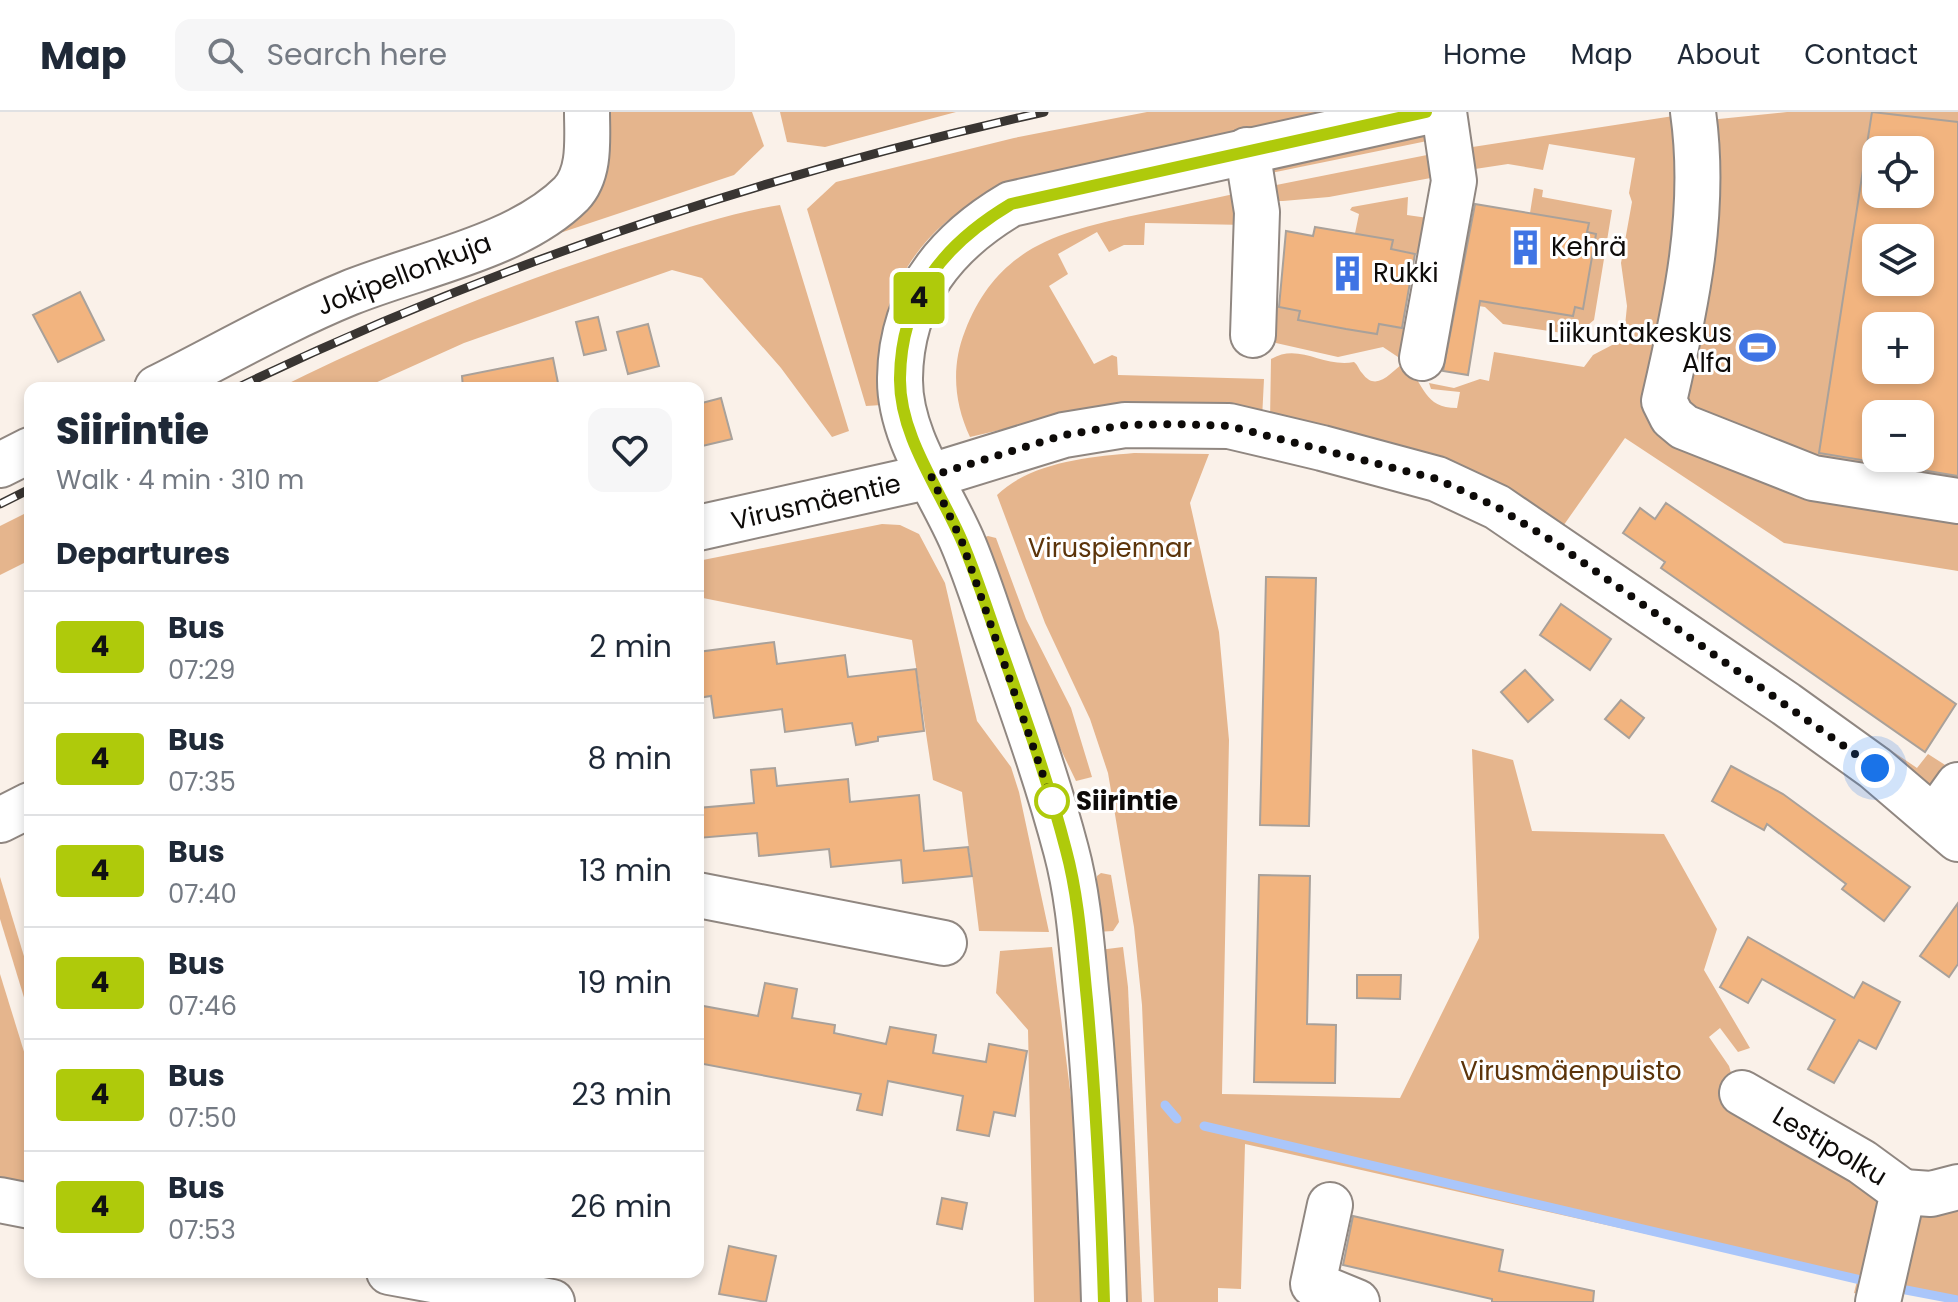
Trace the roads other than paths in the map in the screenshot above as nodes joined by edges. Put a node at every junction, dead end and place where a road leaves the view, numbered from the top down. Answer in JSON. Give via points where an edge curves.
{"nodes":[{"id":1,"x":587,"y":112,"type":"edge"},
{"id":2,"x":1426,"y":112,"type":"edge"},
{"id":3,"x":1444,"y":112,"type":"edge"},
{"id":4,"x":1693,"y":112,"type":"edge"},
{"id":5,"x":1247,"y":150,"type":"junction"},
{"id":6,"x":1253,"y":335,"type":"dead end"},
{"id":7,"x":1422,"y":358,"type":"dead end"},
{"id":8,"x":169,"y":382,"type":"edge"},
{"id":9,"x":24,"y":453,"type":"edge"},
{"id":10,"x":0,"y":465,"type":"edge"},
{"id":11,"x":931,"y":476,"type":"junction"},
{"id":12,"x":1958,"y":501,"type":"edge"},
{"id":13,"x":704,"y":527,"type":"edge"},
{"id":14,"x":24,"y":808,"type":"edge"},
{"id":15,"x":1950,"y":814,"type":"edge"},
{"id":16,"x":0,"y":820,"type":"edge"},
{"id":17,"x":704,"y":896,"type":"edge"},
{"id":18,"x":944,"y":943,"type":"dead end"},
{"id":19,"x":1742,"y":1093,"type":"dead end"},
{"id":20,"x":1958,"y":1187,"type":"edge"},
{"id":21,"x":1903,"y":1192,"type":"junction"},
{"id":22,"x":0,"y":1200,"type":"edge"},
{"id":23,"x":24,"y":1205,"type":"edge"},
{"id":24,"x":1330,"y":1205,"type":"dead end"},
{"id":25,"x":422,"y":1278,"type":"edge"},
{"id":26,"x":552,"y":1302,"type":"edge"},
{"id":27,"x":1104,"y":1302,"type":"edge"},
{"id":28,"x":1357,"y":1302,"type":"edge"},
{"id":29,"x":1878,"y":1302,"type":"edge"}],
"edges":[{"from":1,"to":8,"type":"street","name":"Jokipellonkuja","via":[[587,158],[581,178],[572,193],[529,224],[350,293]]},
{"from":2,"to":5,"type":"street"},
{"from":3,"to":7,"type":"street","via":[[1454,181]]},
{"from":4,"to":12,"type":"street","via":[[1700,159],[1695,240],[1664,401],[1672,417],[1684,427],[1813,478]]},
{"from":5,"to":6,"type":"street","via":[[1257,212]]},
{"from":5,"to":11,"type":"street","via":[[1011,204],[951,247],[915,308],[900,375],[903,410]]},
{"from":9,"to":10,"type":"street"},
{"from":11,"to":13,"type":"street","name":"Virusmäentie"},
{"from":11,"to":15,"type":"street","name":"Virusmäentie","via":[[1064,435],[1176,424],[1229,426],[1437,479],[1557,544]]},
{"from":11,"to":27,"type":"street","via":[[962,542],[1033,738],[1067,853],[1098,1118]]},
{"from":14,"to":16,"type":"street"},
{"from":17,"to":18,"type":"street"},
{"from":19,"to":21,"type":"street","name":"Lestipolku","via":[[1862,1162]]},
{"from":20,"to":21,"type":"street","via":[[1931,1194]]},
{"from":21,"to":29,"type":"street","name":"Lestipolku"},
{"from":22,"to":23,"type":"street"},
{"from":24,"to":28,"type":"street","via":[[1313,1284]]},
{"from":25,"to":26,"type":"street"}]}
